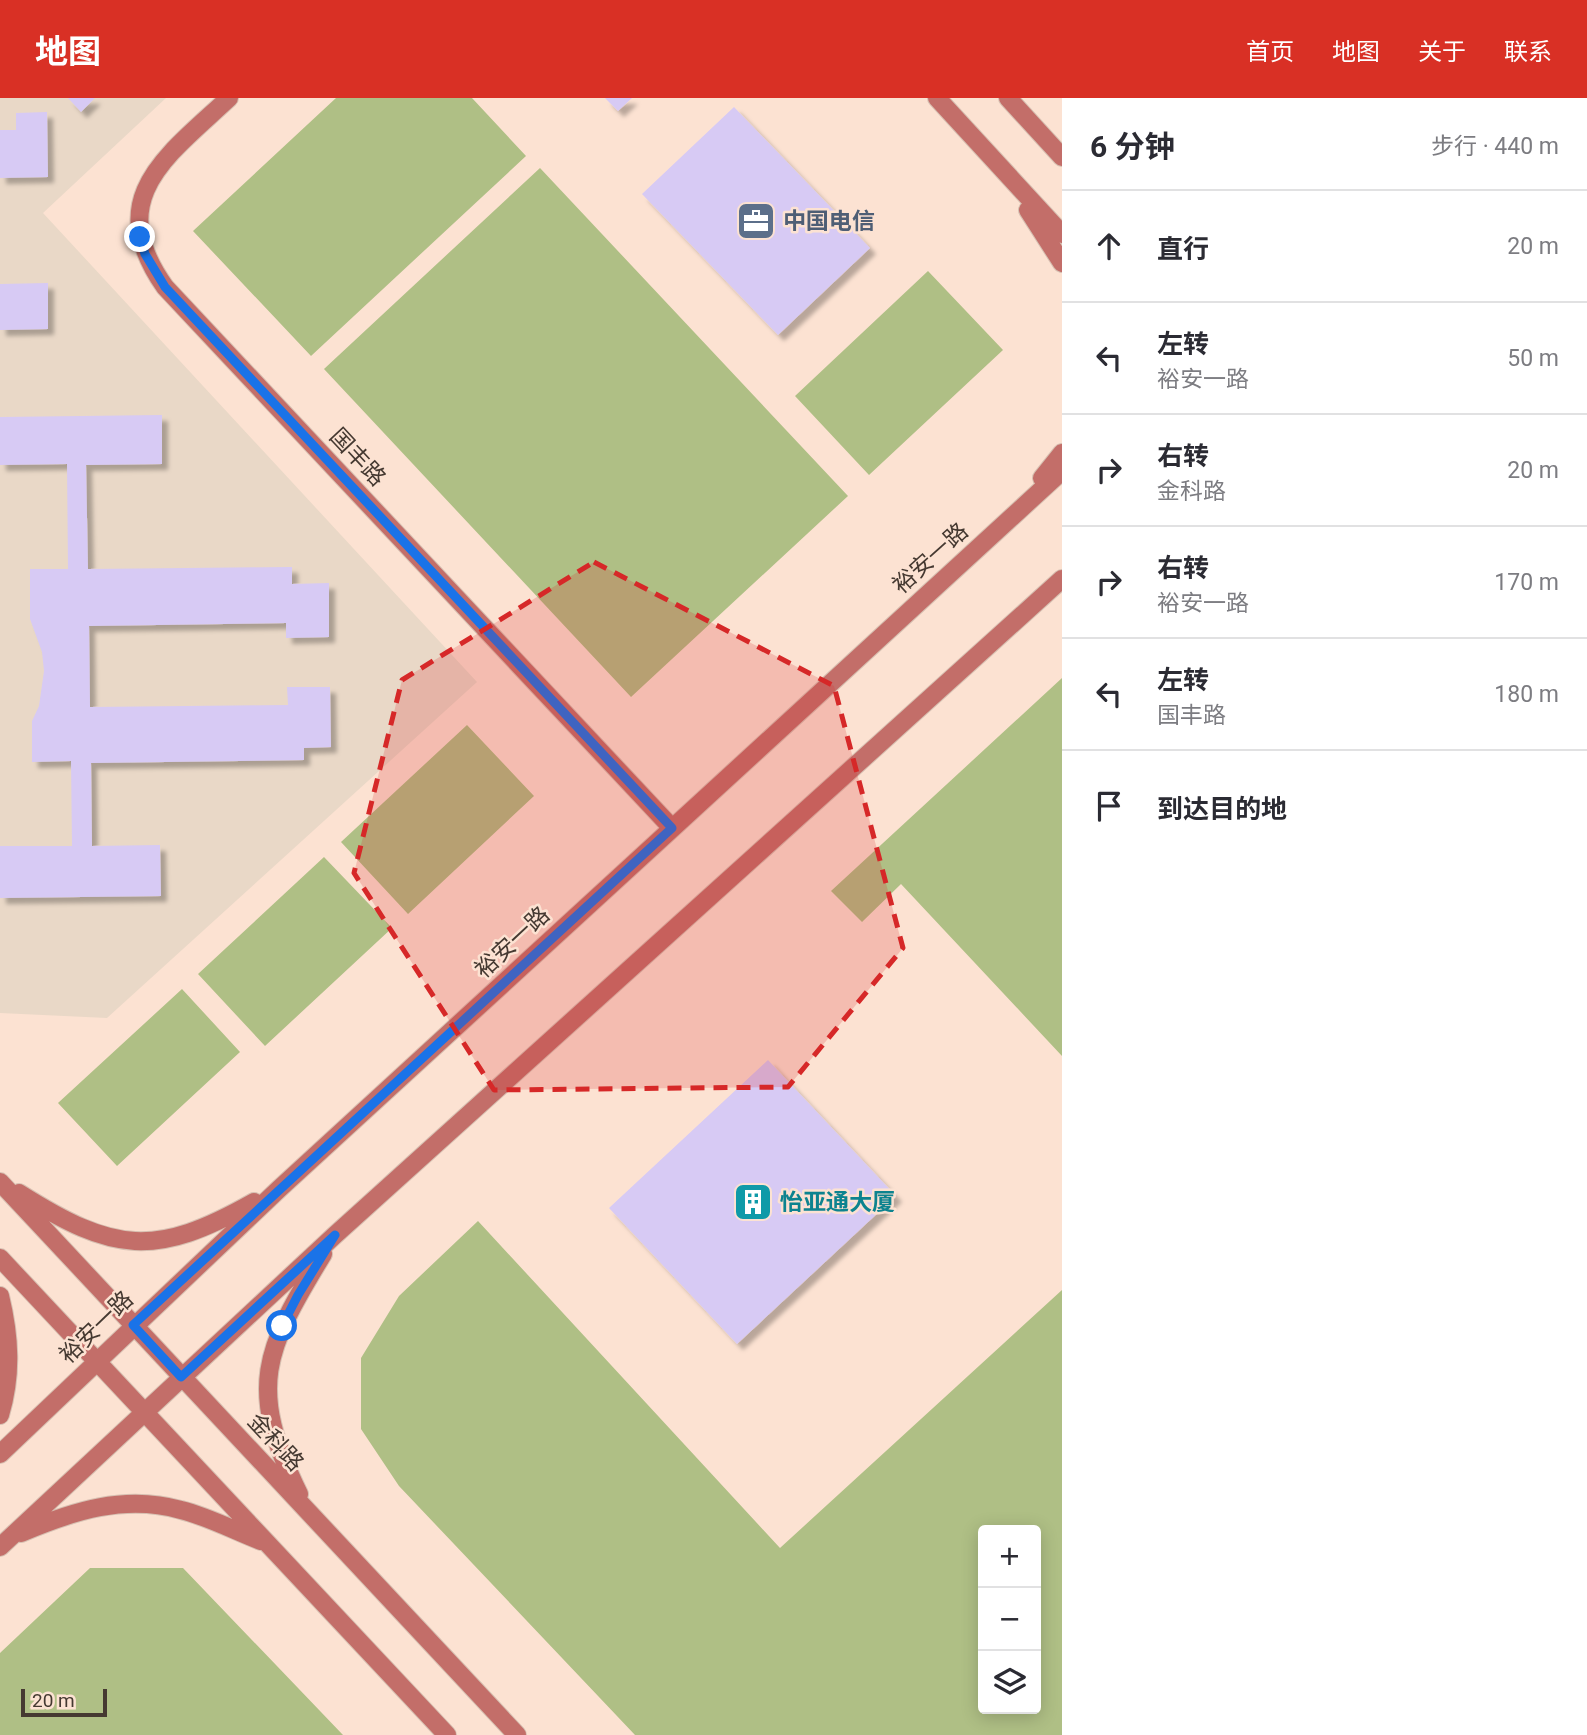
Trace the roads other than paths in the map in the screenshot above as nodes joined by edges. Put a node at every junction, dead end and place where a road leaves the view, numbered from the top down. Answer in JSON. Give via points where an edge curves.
{"nodes":[{"id":1,"x":229,"y":98,"type":"edge"},
{"id":2,"x":937,"y":98,"type":"edge"},
{"id":3,"x":1008,"y":98,"type":"edge"},
{"id":4,"x":1062,"y":154,"type":"edge"},
{"id":5,"x":995,"y":160,"type":"junction"},
{"id":6,"x":1062,"y":234,"type":"edge"},
{"id":7,"x":1062,"y":263,"type":"edge"},
{"id":8,"x":1062,"y":453,"type":"edge"},
{"id":9,"x":1062,"y":471,"type":"edge"},
{"id":10,"x":1007,"y":522,"type":"junction"},
{"id":11,"x":1061,"y":580,"type":"edge"},
{"id":12,"x":672,"y":828,"type":"junction"},
{"id":13,"x":0,"y":1181,"type":"edge"},
{"id":14,"x":279,"y":1189,"type":"junction"},
{"id":15,"x":335,"y":1235,"type":"junction"},
{"id":16,"x":0,"y":1258,"type":"edge"},
{"id":17,"x":0,"y":1296,"type":"edge"},
{"id":18,"x":133,"y":1325,"type":"junction"},
{"id":19,"x":96,"y":1361,"type":"junction"},
{"id":20,"x":181,"y":1377,"type":"junction"},
{"id":21,"x":144,"y":1412,"type":"junction"},
{"id":22,"x":0,"y":1415,"type":"edge"},
{"id":23,"x":0,"y":1454,"type":"edge"},
{"id":24,"x":309,"y":1513,"type":"junction"},
{"id":25,"x":6,"y":1542,"type":"edge"},
{"id":26,"x":267,"y":1544,"type":"junction"},
{"id":27,"x":447,"y":1735,"type":"edge"},
{"id":28,"x":517,"y":1735,"type":"edge"}],
"edges":[{"from":1,"to":12,"type":"main road","name":"国丰路","via":[[169,154],[145,189],[140,237],[153,270]]},
{"from":2,"to":5,"type":"main road"},
{"from":3,"to":4,"type":"main road"},
{"from":5,"to":6,"type":"main road"},
{"from":5,"to":7,"type":"main road"},
{"from":8,"to":10,"type":"main road"},
{"from":9,"to":10,"type":"main road","name":"裕安一路"},
{"from":10,"to":12,"type":"main road","name":"裕安一路"},
{"from":11,"to":15,"type":"main road"},
{"from":12,"to":14,"type":"main road","name":"裕安一路"},
{"from":13,"to":14,"type":"main road","via":[[82,1229],[113,1239],[147,1241],[202,1229]]},
{"from":13,"to":18,"type":"main road","name":"金科路"},
{"from":14,"to":18,"type":"main road","name":"裕安一路"},
{"from":15,"to":20,"type":"main road"},
{"from":15,"to":24,"type":"main road","via":[[282,1326],[267,1380],[274,1433]]},
{"from":16,"to":19,"type":"main road"},
{"from":17,"to":22,"type":"main road","via":[[10,1351]]},
{"from":18,"to":19,"type":"main road","name":"裕安一路"},
{"from":18,"to":20,"type":"main road","name":"金科路"},
{"from":19,"to":21,"type":"main road"},
{"from":19,"to":23,"type":"main road","name":"裕安一路"},
{"from":20,"to":21,"type":"main road"},
{"from":20,"to":24,"type":"main road","name":"金科路"},
{"from":21,"to":25,"type":"main road"},
{"from":21,"to":26,"type":"main road"},
{"from":24,"to":28,"type":"main road","name":"金科路"},
{"from":25,"to":26,"type":"main road","via":[[58,1517],[136,1503],[182,1510]]},
{"from":26,"to":27,"type":"main road"}]}
